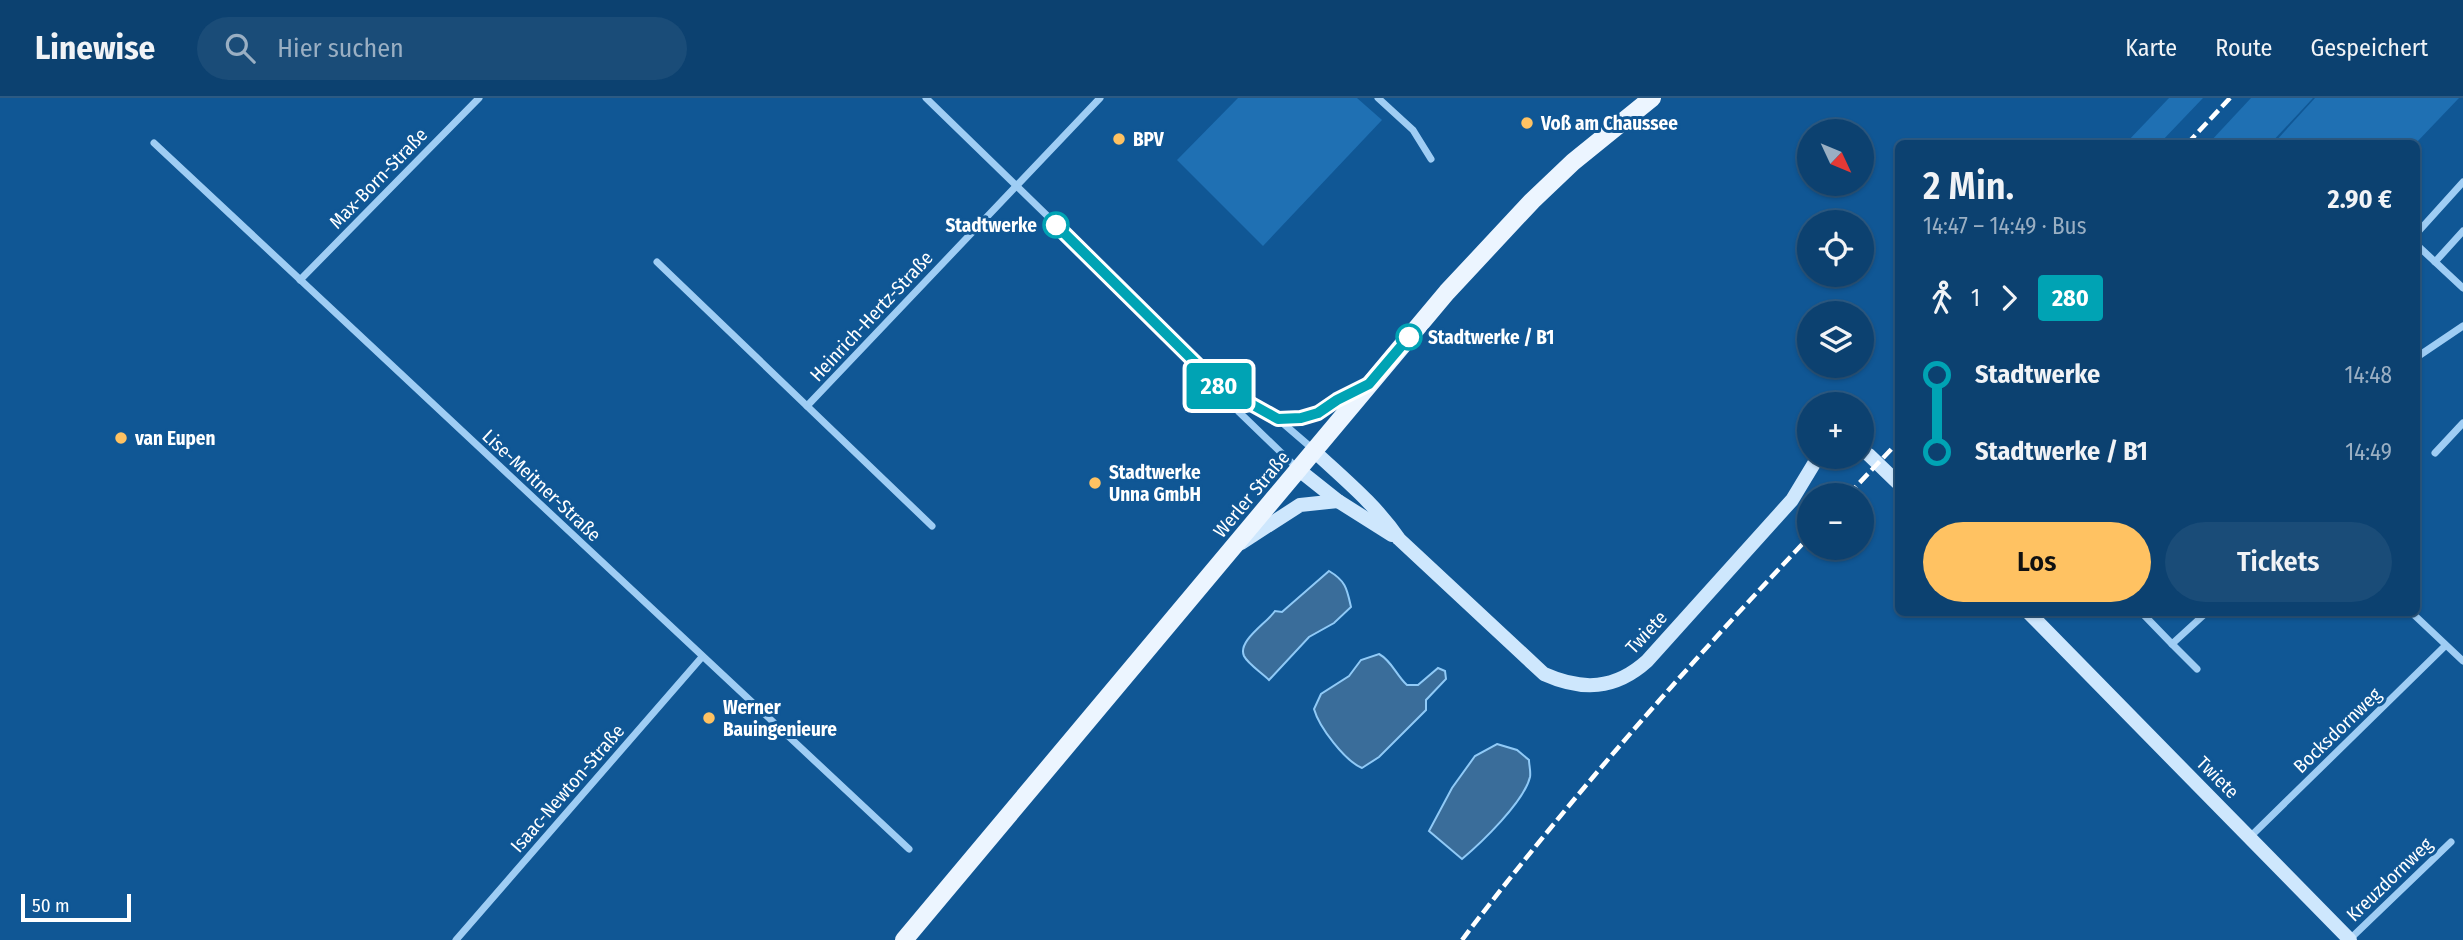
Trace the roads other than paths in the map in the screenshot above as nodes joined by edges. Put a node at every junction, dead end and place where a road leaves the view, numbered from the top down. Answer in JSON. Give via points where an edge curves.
{"nodes":[{"id":1,"x":479,"y":98,"type":"edge"},
{"id":2,"x":926,"y":98,"type":"edge"},
{"id":3,"x":1100,"y":98,"type":"edge"},
{"id":4,"x":1378,"y":98,"type":"edge"},
{"id":5,"x":1652,"y":98,"type":"edge"},
{"id":6,"x":153,"y":143,"type":"dead end"},
{"id":7,"x":1431,"y":159,"type":"dead end"},
{"id":8,"x":2463,"y":182,"type":"edge"},
{"id":9,"x":1015,"y":185,"type":"junction"},
{"id":10,"x":2420,"y":230,"type":"edge"},
{"id":11,"x":2463,"y":231,"type":"edge"},
{"id":12,"x":2420,"y":248,"type":"edge"},
{"id":13,"x":657,"y":262,"type":"dead end"},
{"id":14,"x":2435,"y":262,"type":"junction"},
{"id":15,"x":300,"y":280,"type":"junction"},
{"id":16,"x":2463,"y":288,"type":"edge"},
{"id":17,"x":2459,"y":329,"type":"edge"},
{"id":18,"x":2463,"y":338,"type":"edge"},
{"id":19,"x":2420,"y":355,"type":"edge"},
{"id":20,"x":1369,"y":384,"type":"junction"},
{"id":21,"x":1219,"y":386,"type":"junction"},
{"id":22,"x":807,"y":406,"type":"junction"},
{"id":23,"x":1278,"y":419,"type":"junction"},
{"id":24,"x":2463,"y":423,"type":"edge"},
{"id":25,"x":1314,"y":451,"type":"junction"},
{"id":26,"x":2435,"y":453,"type":"dead end"},
{"id":27,"x":1874,"y":460,"type":"edge"},
{"id":28,"x":1811,"y":469,"type":"edge"},
{"id":29,"x":1299,"y":470,"type":"junction"},
{"id":30,"x":1895,"y":480,"type":"edge"},
{"id":31,"x":1338,"y":501,"type":"junction"},
{"id":32,"x":933,"y":526,"type":"dead end"},
{"id":33,"x":1399,"y":539,"type":"junction"},
{"id":34,"x":1236,"y":545,"type":"junction"},
{"id":35,"x":2034,"y":616,"type":"edge"},
{"id":36,"x":2145,"y":616,"type":"edge"},
{"id":37,"x":2203,"y":616,"type":"edge"},
{"id":38,"x":2415,"y":616,"type":"edge"},
{"id":39,"x":2172,"y":644,"type":"junction"},
{"id":40,"x":2445,"y":646,"type":"junction"},
{"id":41,"x":702,"y":657,"type":"junction"},
{"id":42,"x":2463,"y":661,"type":"edge"},
{"id":43,"x":2197,"y":669,"type":"dead end"},
{"id":44,"x":2250,"y":836,"type":"junction"},
{"id":45,"x":2451,"y":842,"type":"dead end"},
{"id":46,"x":909,"y":849,"type":"dead end"},
{"id":47,"x":2349,"y":939,"type":"edge"},
{"id":48,"x":456,"y":940,"type":"edge"},
{"id":49,"x":904,"y":940,"type":"edge"}],
"edges":[{"from":1,"to":15,"type":"street","name":"Max-Born-Straße"},
{"from":2,"to":9,"type":"street"},
{"from":3,"to":9,"type":"street","name":"Heinrich-Hertz-Straße"},
{"from":4,"to":7,"type":"street","via":[[1413,130]]},
{"from":5,"to":20,"type":"main road","name":"Werler Straße","via":[[1532,201]]},
{"from":6,"to":15,"type":"street","name":"Lise-Meitner-Straße"},
{"from":8,"to":10,"type":"street"},
{"from":9,"to":21,"type":"street"},
{"from":9,"to":22,"type":"street","name":"Heinrich-Hertz-Straße"},
{"from":11,"to":14,"type":"street"},
{"from":12,"to":14,"type":"street"},
{"from":13,"to":22,"type":"street","name":"Heinrich-Hertz-Straße"},
{"from":14,"to":16,"type":"street"},
{"from":15,"to":41,"type":"street","name":"Lise-Meitner-Straße"},
{"from":17,"to":18,"type":"street"},
{"from":17,"to":19,"type":"street"},
{"from":20,"to":23,"type":"street","via":[[1318,413]]},
{"from":20,"to":25,"type":"main road","name":"Werler Straße"},
{"from":21,"to":23,"type":"street"},
{"from":21,"to":29,"type":"street"},
{"from":22,"to":32,"type":"street","name":"Heinrich-Hertz-Straße"},
{"from":23,"to":25,"type":"street"},
{"from":24,"to":26,"type":"street"},
{"from":25,"to":29,"type":"main road","name":"Werler Straße"},
{"from":25,"to":33,"type":"street","name":"Twiete","via":[[1368,501]]},
{"from":27,"to":30,"type":"street"},
{"from":28,"to":33,"type":"street","name":"Twiete","via":[[1792,500],[1647,661],[1632,674],[1599,685],[1560,681],[1544,674]]},
{"from":29,"to":31,"type":"street","name":"Twiete"},
{"from":29,"to":34,"type":"main road","name":"Werler Straße"},
{"from":31,"to":33,"type":"street","name":"Twiete"},
{"from":31,"to":34,"type":"street","via":[[1300,505]]},
{"from":34,"to":49,"type":"main road","name":"Werler Straße"},
{"from":35,"to":44,"type":"street","name":"Twiete"},
{"from":36,"to":39,"type":"street"},
{"from":37,"to":39,"type":"street"},
{"from":38,"to":40,"type":"street"},
{"from":39,"to":43,"type":"street"},
{"from":40,"to":42,"type":"street"},
{"from":40,"to":44,"type":"street","name":"Bocksdornweg"},
{"from":41,"to":46,"type":"street","name":"Lise-Meitner-Straße"},
{"from":41,"to":48,"type":"street","name":"Isaac-Newton-Straße"},
{"from":44,"to":47,"type":"street","name":"Twiete"},
{"from":45,"to":47,"type":"street","name":"Kreuzdornweg"}]}
